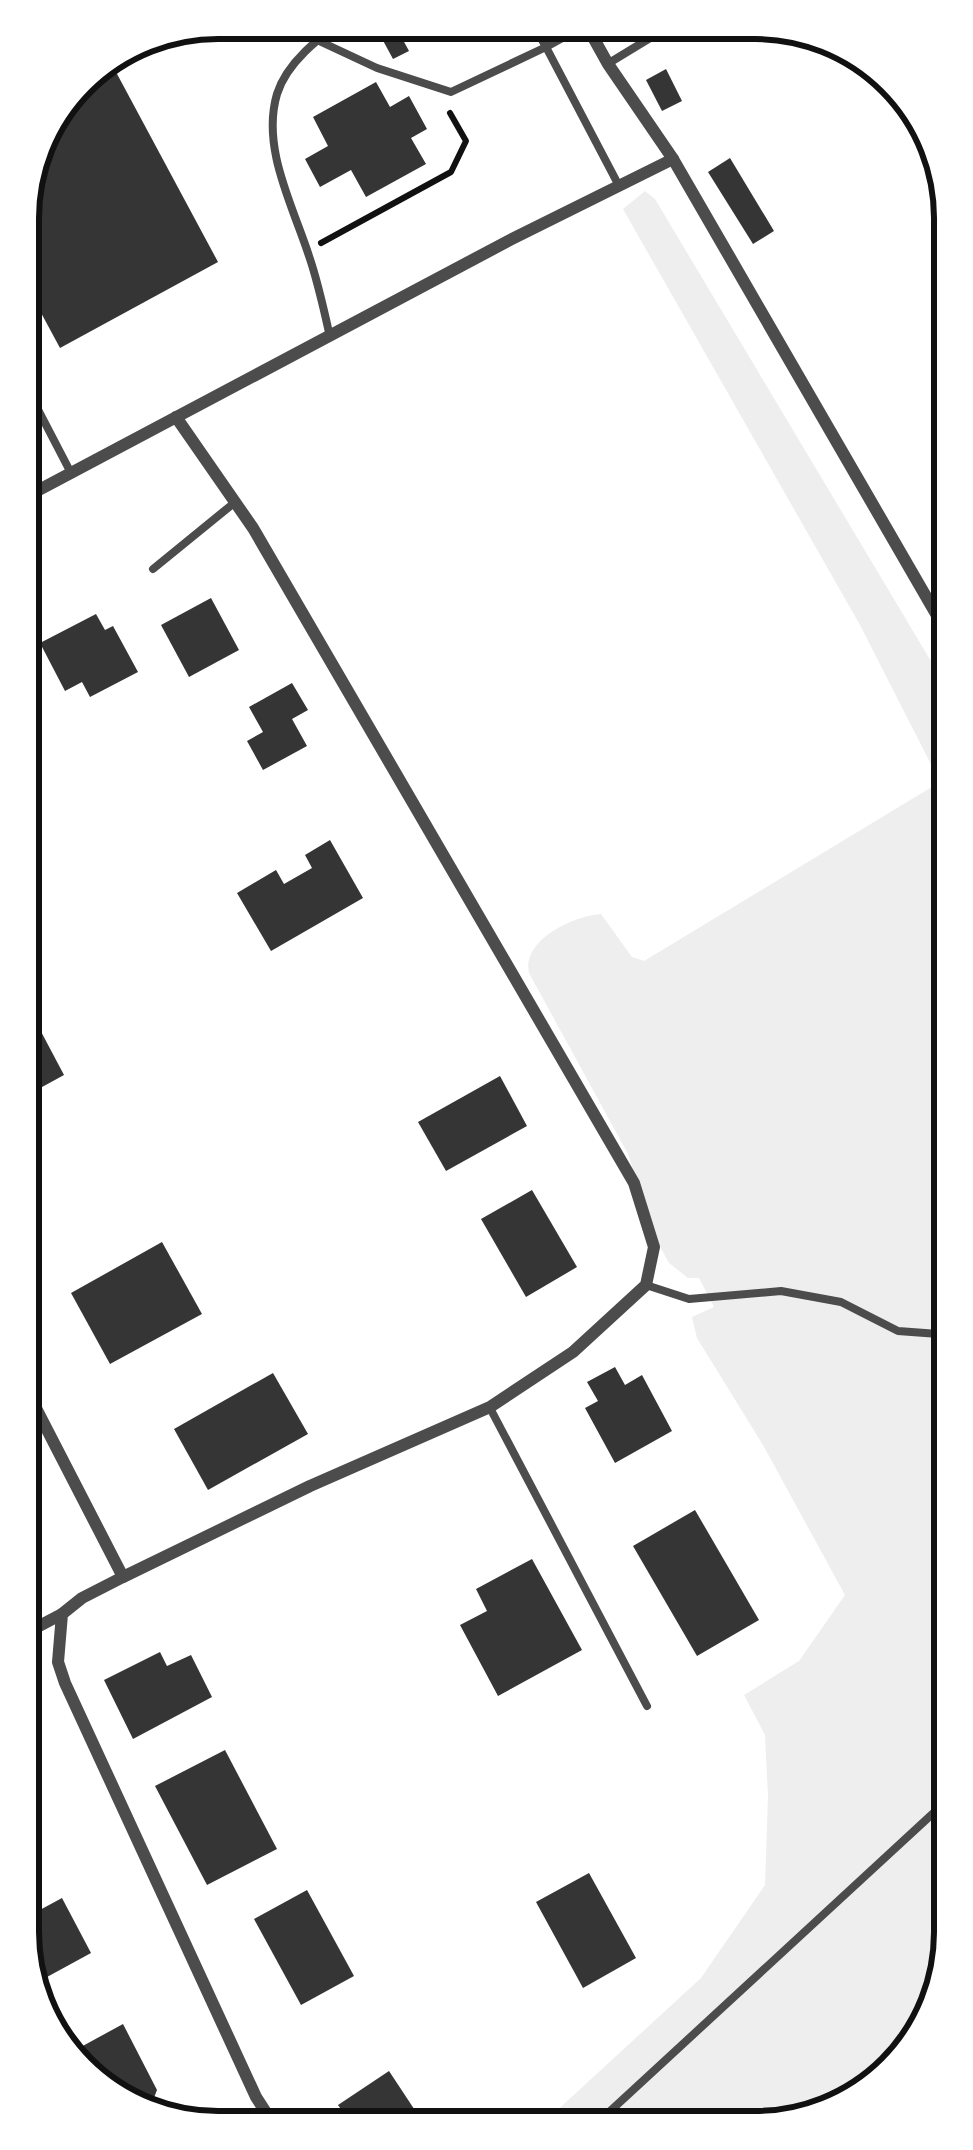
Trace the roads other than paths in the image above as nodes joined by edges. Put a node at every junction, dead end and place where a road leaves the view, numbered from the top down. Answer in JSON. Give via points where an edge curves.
{"nodes":[{"id":1,"x":542,"y":39,"type":"edge"},
{"id":2,"x":559,"y":39,"type":"edge"},
{"id":3,"x":594,"y":39,"type":"edge"},
{"id":4,"x":649,"y":39,"type":"edge"},
{"id":5,"x":316,"y":40,"type":"joint"},
{"id":6,"x":546,"y":47,"type":"junction"},
{"id":7,"x":608,"y":64,"type":"junction"},
{"id":8,"x":673,"y":159,"type":"junction"},
{"id":9,"x":618,"y":184,"type":"junction"},
{"id":10,"x":330,"y":339,"type":"junction"},
{"id":11,"x":39,"y":412,"type":"edge"},
{"id":12,"x":176,"y":417,"type":"junction"},
{"id":13,"x":71,"y":474,"type":"junction"},
{"id":14,"x":39,"y":490,"type":"edge"},
{"id":15,"x":234,"y":503,"type":"junction"},
{"id":16,"x":153,"y":569,"type":"dead end"},
{"id":17,"x":934,"y":610,"type":"edge"},
{"id":18,"x":646,"y":1285,"type":"junction"},
{"id":19,"x":934,"y":1334,"type":"edge"},
{"id":20,"x":490,"y":1407,"type":"junction"},
{"id":21,"x":39,"y":1414,"type":"edge"},
{"id":22,"x":123,"y":1577,"type":"junction"},
{"id":23,"x":62,"y":1614,"type":"junction"},
{"id":24,"x":39,"y":1626,"type":"edge"},
{"id":25,"x":647,"y":1706,"type":"dead end"},
{"id":26,"x":934,"y":1812,"type":"edge"},
{"id":27,"x":265,"y":2111,"type":"edge"},
{"id":28,"x":611,"y":2111,"type":"edge"}],
"edges":[{"from":1,"to":6,"type":"lane"},
{"from":2,"to":6,"type":"lane"},
{"from":3,"to":7,"type":"street"},
{"from":4,"to":7,"type":"lane"},
{"from":5,"to":6,"type":"lane","via":[[451,92]]},
{"from":5,"to":10,"type":"lane","via":[[278,92],[272,128]]},
{"from":6,"to":9,"type":"lane"},
{"from":7,"to":8,"type":"street"},
{"from":8,"to":9,"type":"street"},
{"from":8,"to":17,"type":"street"},
{"from":9,"to":10,"type":"street"},
{"from":10,"to":12,"type":"street"},
{"from":11,"to":13,"type":"lane"},
{"from":12,"to":13,"type":"street"},
{"from":12,"to":15,"type":"street"},
{"from":13,"to":14,"type":"street"},
{"from":15,"to":16,"type":"lane"},
{"from":15,"to":18,"type":"street","via":[[634,1183],[654,1246]]},
{"from":18,"to":19,"type":"lane","via":[[689,1299],[781,1291],[841,1302],[898,1331]]},
{"from":18,"to":20,"type":"street","via":[[573,1352]]},
{"from":20,"to":22,"type":"street"},
{"from":20,"to":25,"type":"lane"},
{"from":21,"to":22,"type":"street"},
{"from":22,"to":23,"type":"street"},
{"from":23,"to":24,"type":"street"},
{"from":23,"to":27,"type":"street","via":[[58,1662],[65,1683]]},
{"from":26,"to":28,"type":"lane"}]}
